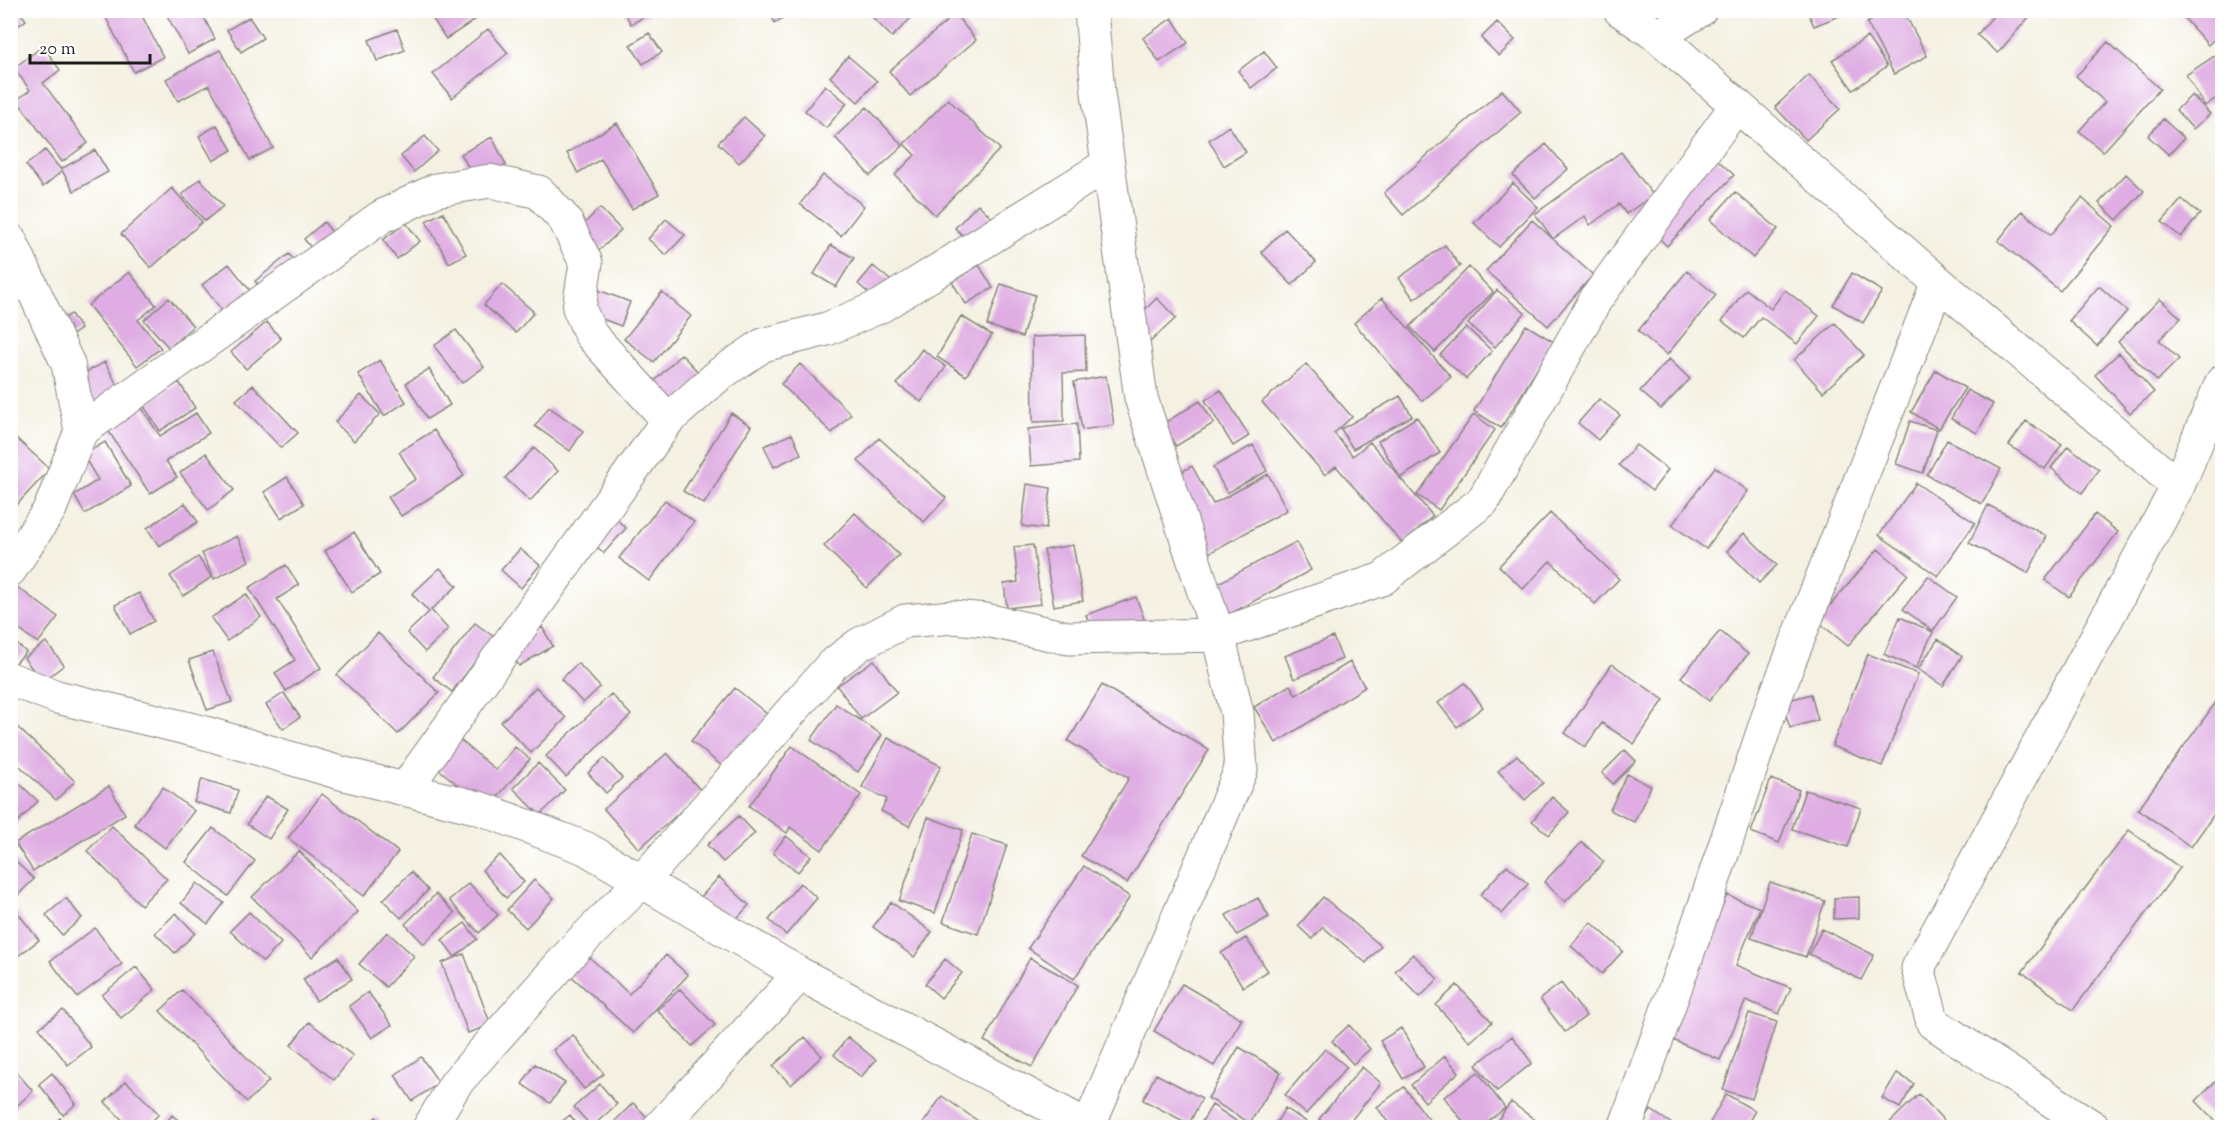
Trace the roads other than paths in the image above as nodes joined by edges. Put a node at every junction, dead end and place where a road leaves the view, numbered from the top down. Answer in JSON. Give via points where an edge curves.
{"nodes":[{"id":1,"x":1090,"y":10,"type":"edge"},
{"id":2,"x":1620,"y":10,"type":"edge"},
{"id":3,"x":1700,"y":10,"type":"edge"},
{"id":4,"x":1658,"y":36,"type":"junction"},
{"id":5,"x":1737,"y":105,"type":"junction"},
{"id":6,"x":1107,"y":165,"type":"junction"},
{"id":7,"x":10,"y":240,"type":"edge"},
{"id":8,"x":1938,"y":282,"type":"junction"},
{"id":9,"x":2223,"y":382,"type":"edge"},
{"id":10,"x":668,"y":420,"type":"junction"},
{"id":11,"x":81,"y":431,"type":"junction"},
{"id":12,"x":2178,"y":486,"type":"junction"},
{"id":13,"x":10,"y":570,"type":"edge"},
{"id":14,"x":1218,"y":635,"type":"junction"},
{"id":15,"x":10,"y":679,"type":"edge"},
{"id":16,"x":405,"y":789,"type":"junction"},
{"id":17,"x":642,"y":881,"type":"junction"},
{"id":18,"x":800,"y":974,"type":"junction"},
{"id":19,"x":1089,"y":1127,"type":"edge"},
{"id":20,"x":429,"y":1128,"type":"edge"},
{"id":21,"x":659,"y":1128,"type":"edge"},
{"id":22,"x":1625,"y":1128,"type":"edge"},
{"id":23,"x":2094,"y":1128,"type":"edge"}],
"edges":[{"from":1,"to":6,"type":"street"},
{"from":2,"to":4,"type":"street"},
{"from":3,"to":4,"type":"street"},
{"from":4,"to":5,"type":"street"},
{"from":5,"to":8,"type":"street"},
{"from":5,"to":14,"type":"street","via":[[1596,299],[1483,501],[1382,579]]},
{"from":6,"to":10,"type":"street","via":[[881,306],[827,329],[763,345],[720,374]]},
{"from":6,"to":14,"type":"street","via":[[1142,398]]},
{"from":7,"to":11,"type":"street","via":[[68,364]]},
{"from":8,"to":12,"type":"street"},
{"from":8,"to":22,"type":"street","via":[[1771,708]]},
{"from":9,"to":12,"type":"street"},
{"from":10,"to":11,"type":"street","via":[[591,335],[579,308],[586,263],[565,220],[539,192],[489,181],[436,190],[381,217]]},
{"from":10,"to":16,"type":"street"},
{"from":11,"to":13,"type":"street","via":[[50,509]]},
{"from":12,"to":23,"type":"street","via":[[1918,968],[1933,1023]]},
{"from":14,"to":17,"type":"street","via":[[1068,638],[986,620],[953,617],[905,621],[860,644],[832,665]]},
{"from":14,"to":19,"type":"street","via":[[1237,713],[1241,770]]},
{"from":15,"to":16,"type":"street","via":[[57,697],[202,732]]},
{"from":16,"to":17,"type":"street","via":[[479,808],[585,848]]},
{"from":17,"to":18,"type":"street"},
{"from":17,"to":20,"type":"street","via":[[577,946],[456,1083]]},
{"from":18,"to":19,"type":"street"},
{"from":18,"to":21,"type":"street"}]}
